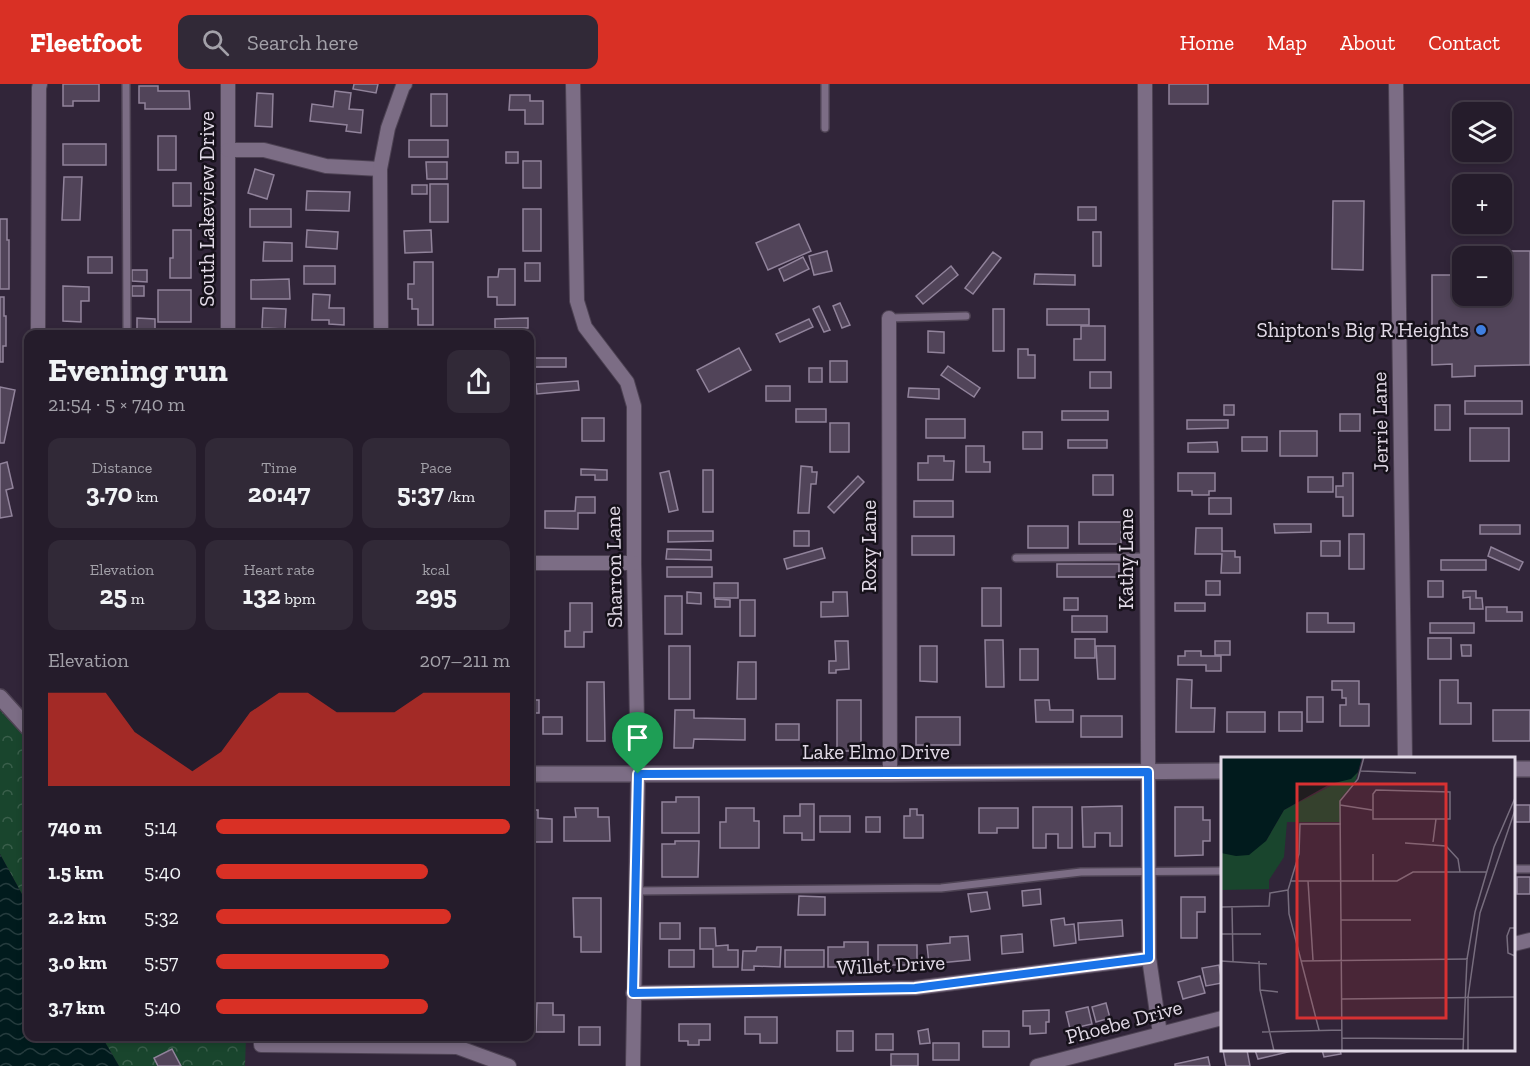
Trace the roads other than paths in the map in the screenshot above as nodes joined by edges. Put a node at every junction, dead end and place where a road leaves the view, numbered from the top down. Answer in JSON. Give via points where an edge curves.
{"nodes":[{"id":1,"x":40,"y":84,"type":"edge"},
{"id":2,"x":126,"y":84,"type":"edge"},
{"id":3,"x":228,"y":84,"type":"edge"},
{"id":4,"x":405,"y":84,"type":"edge"},
{"id":5,"x":573,"y":84,"type":"edge"},
{"id":6,"x":825,"y":84,"type":"edge"},
{"id":7,"x":1146,"y":84,"type":"edge"},
{"id":8,"x":1396,"y":84,"type":"edge"},
{"id":9,"x":825,"y":128,"type":"dead end"},
{"id":10,"x":228,"y":150,"type":"junction"},
{"id":11,"x":380,"y":169,"type":"junction"},
{"id":12,"x":966,"y":316,"type":"dead end"},
{"id":13,"x":889,"y":318,"type":"joint"},
{"id":14,"x":38,"y":330,"type":"edge"},
{"id":15,"x":127,"y":330,"type":"edge"},
{"id":16,"x":228,"y":330,"type":"edge"},
{"id":17,"x":381,"y":330,"type":"edge"},
{"id":18,"x":1147,"y":557,"type":"junction"},
{"id":19,"x":1016,"y":558,"type":"dead end"},
{"id":20,"x":534,"y":563,"type":"edge"},
{"id":21,"x":634,"y":563,"type":"junction"},
{"id":22,"x":0,"y":697,"type":"edge"},
{"id":23,"x":24,"y":724,"type":"edge"},
{"id":24,"x":1405,"y":757,"type":"edge"},
{"id":25,"x":1221,"y":771,"type":"edge"},
{"id":26,"x":1148,"y":772,"type":"junction"},
{"id":27,"x":534,"y":774,"type":"edge"},
{"id":28,"x":638,"y":774,"type":"junction"},
{"id":29,"x":890,"y":774,"type":"junction"},
{"id":30,"x":1530,"y":869,"type":"edge"},
{"id":31,"x":1515,"y":870,"type":"edge"},
{"id":32,"x":1149,"y":871,"type":"junction"},
{"id":33,"x":1221,"y":871,"type":"edge"},
{"id":34,"x":636,"y":891,"type":"junction"},
{"id":35,"x":1530,"y":940,"type":"edge"},
{"id":36,"x":1515,"y":944,"type":"edge"},
{"id":37,"x":1149,"y":958,"type":"junction"},
{"id":38,"x":633,"y":993,"type":"junction"},
{"id":39,"x":1221,"y":1018,"type":"edge"},
{"id":40,"x":1160,"y":1034,"type":"junction"},
{"id":41,"x":261,"y":1041,"type":"edge"},
{"id":42,"x":509,"y":1066,"type":"edge"},
{"id":43,"x":633,"y":1066,"type":"edge"},
{"id":44,"x":1037,"y":1066,"type":"edge"}],
"edges":[{"from":1,"to":14,"type":"street"},
{"from":2,"to":15,"type":"lane"},
{"from":3,"to":10,"type":"street","name":"South Lakeview Drive"},
{"from":4,"to":11,"type":"street","via":[[388,128]]},
{"from":5,"to":21,"type":"street","name":"Sharron Lane","via":[[577,302],[585,327],[627,382],[634,406]]},
{"from":6,"to":9,"type":"lane"},
{"from":7,"to":18,"type":"street","name":"Kathy Lane"},
{"from":8,"to":24,"type":"street","name":"Jerrie Lane"},
{"from":10,"to":11,"type":"street","via":[[264,150],[326,166]]},
{"from":10,"to":16,"type":"street","name":"South Lakeview Drive"},
{"from":11,"to":17,"type":"street"},
{"from":12,"to":13,"type":"lane"},
{"from":13,"to":29,"type":"street","name":"Roxy Lane"},
{"from":18,"to":19,"type":"lane"},
{"from":18,"to":26,"type":"street","name":"Kathy Lane"},
{"from":20,"to":21,"type":"street"},
{"from":21,"to":28,"type":"street","name":"Sharron Lane"},
{"from":22,"to":23,"type":"street"},
{"from":25,"to":26,"type":"street","name":"Lake Elmo Drive"},
{"from":26,"to":29,"type":"street","name":"Lake Elmo Drive"},
{"from":26,"to":32,"type":"street","name":"Kathy Lane"},
{"from":27,"to":28,"type":"street","name":"Lake Elmo Drive"},
{"from":28,"to":29,"type":"street","name":"Lake Elmo Drive"},
{"from":28,"to":34,"type":"street","name":"Sharron Lane"},
{"from":30,"to":31,"type":"lane"},
{"from":32,"to":33,"type":"lane"},
{"from":32,"to":34,"type":"lane","via":[[1081,872],[941,888]]},
{"from":32,"to":37,"type":"street","name":"Kathy Lane"},
{"from":34,"to":38,"type":"street","name":"Sharron Lane"},
{"from":35,"to":36,"type":"street"},
{"from":37,"to":38,"type":"street","name":"Willet Drive","via":[[915,988]]},
{"from":37,"to":40,"type":"street","name":"Kathy Lane"},
{"from":38,"to":43,"type":"street","name":"Sharron Lane"},
{"from":39,"to":40,"type":"street","name":"Phoebe Drive"},
{"from":40,"to":44,"type":"street","name":"Phoebe Drive"},
{"from":41,"to":42,"type":"street","via":[[456,1047]]}]}
